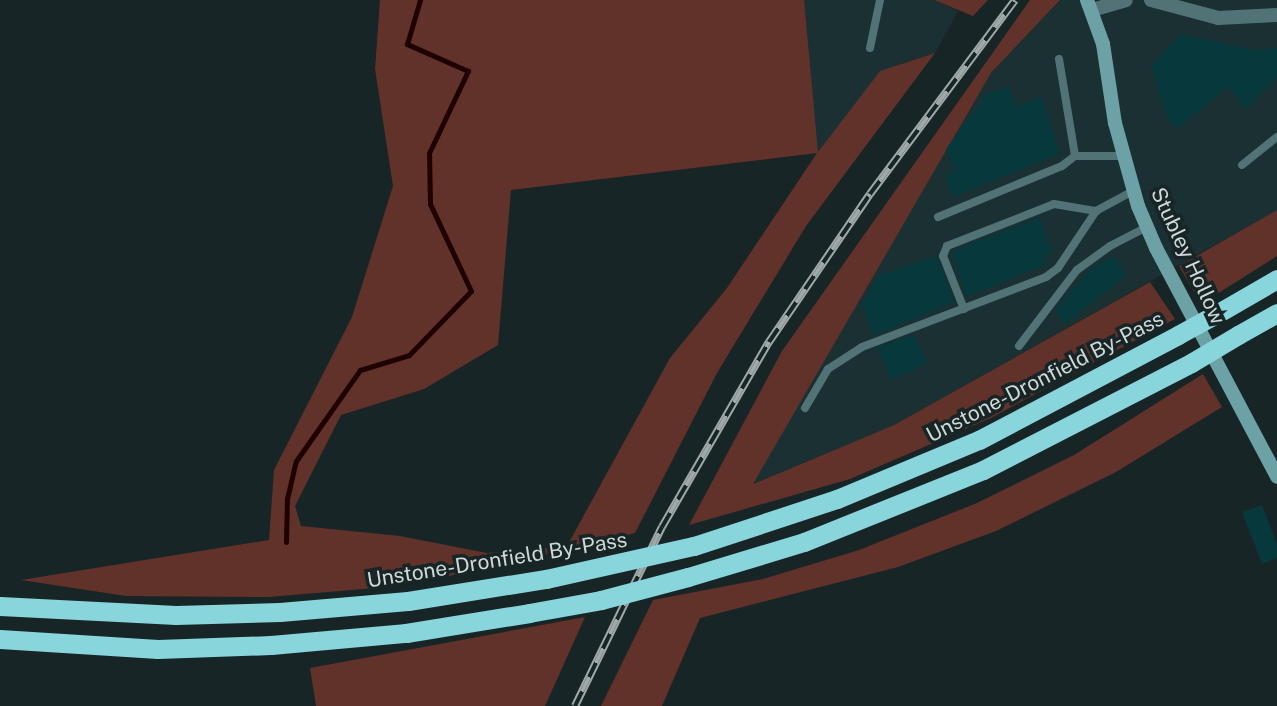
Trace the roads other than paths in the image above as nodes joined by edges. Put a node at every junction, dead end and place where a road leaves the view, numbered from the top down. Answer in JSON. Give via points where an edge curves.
{"nodes":[{"id":1,"x":880,"y":0,"type":"edge"},
{"id":2,"x":1126,"y":0,"type":"edge"},
{"id":3,"x":1151,"y":0,"type":"edge"},
{"id":4,"x":1180,"y":3,"type":"edge"},
{"id":5,"x":1090,"y":5,"type":"edge"},
{"id":6,"x":1277,"y":15,"type":"edge"},
{"id":7,"x":870,"y":48,"type":"dead end"},
{"id":8,"x":1059,"y":59,"type":"dead end"},
{"id":9,"x":1277,"y":137,"type":"edge"},
{"id":10,"x":1075,"y":156,"type":"junction"},
{"id":11,"x":1123,"y":156,"type":"junction"},
{"id":12,"x":1242,"y":165,"type":"dead end"},
{"id":13,"x":1133,"y":191,"type":"junction"},
{"id":14,"x":1096,"y":211,"type":"junction"},
{"id":15,"x":938,"y":217,"type":"dead end"},
{"id":16,"x":1147,"y":228,"type":"junction"},
{"id":17,"x":1277,"y":279,"type":"edge"},
{"id":18,"x":964,"y":309,"type":"junction"},
{"id":19,"x":1277,"y":313,"type":"edge"},
{"id":20,"x":1019,"y":346,"type":"dead end"},
{"id":21,"x":805,"y":408,"type":"dead end"},
{"id":22,"x":1277,"y":477,"type":"edge"},
{"id":23,"x":0,"y":606,"type":"edge"},
{"id":24,"x":0,"y":639,"type":"edge"}],
"edges":[{"from":1,"to":7,"type":"lane"},
{"from":2,"to":5,"type":"street"},
{"from":3,"to":4,"type":"street"},
{"from":4,"to":6,"type":"street","via":[[1218,18]]},
{"from":5,"to":11,"type":"main road","name":"Stubley Hollow","via":[[1104,44]]},
{"from":8,"to":10,"type":"lane"},
{"from":9,"to":12,"type":"lane"},
{"from":10,"to":11,"type":"lane"},
{"from":10,"to":15,"type":"lane","via":[[1062,166]]},
{"from":11,"to":13,"type":"main road","name":"Stubley Hollow"},
{"from":13,"to":14,"type":"lane"},
{"from":13,"to":16,"type":"main road","name":"Stubley Hollow"},
{"from":14,"to":18,"type":"lane","via":[[1058,268]]},
{"from":14,"to":18,"type":"lane","via":[[1054,204],[947,246],[943,256]]},
{"from":16,"to":20,"type":"lane","via":[[1110,246],[1077,270]]},
{"from":16,"to":22,"type":"main road","name":"Stubley Hollow"},
{"from":17,"to":23,"type":"highway","name":"Unstone-Dronfield By-Pass","bridge":true,"via":[[978,440],[837,499],[694,546],[547,579],[408,601],[176,615]]},
{"from":18,"to":21,"type":"lane","via":[[840,359],[828,369]]},
{"from":19,"to":24,"type":"highway","bridge":true,"via":[[1191,363],[983,470],[804,542],[688,577],[529,613],[406,633],[158,649]]}]}
